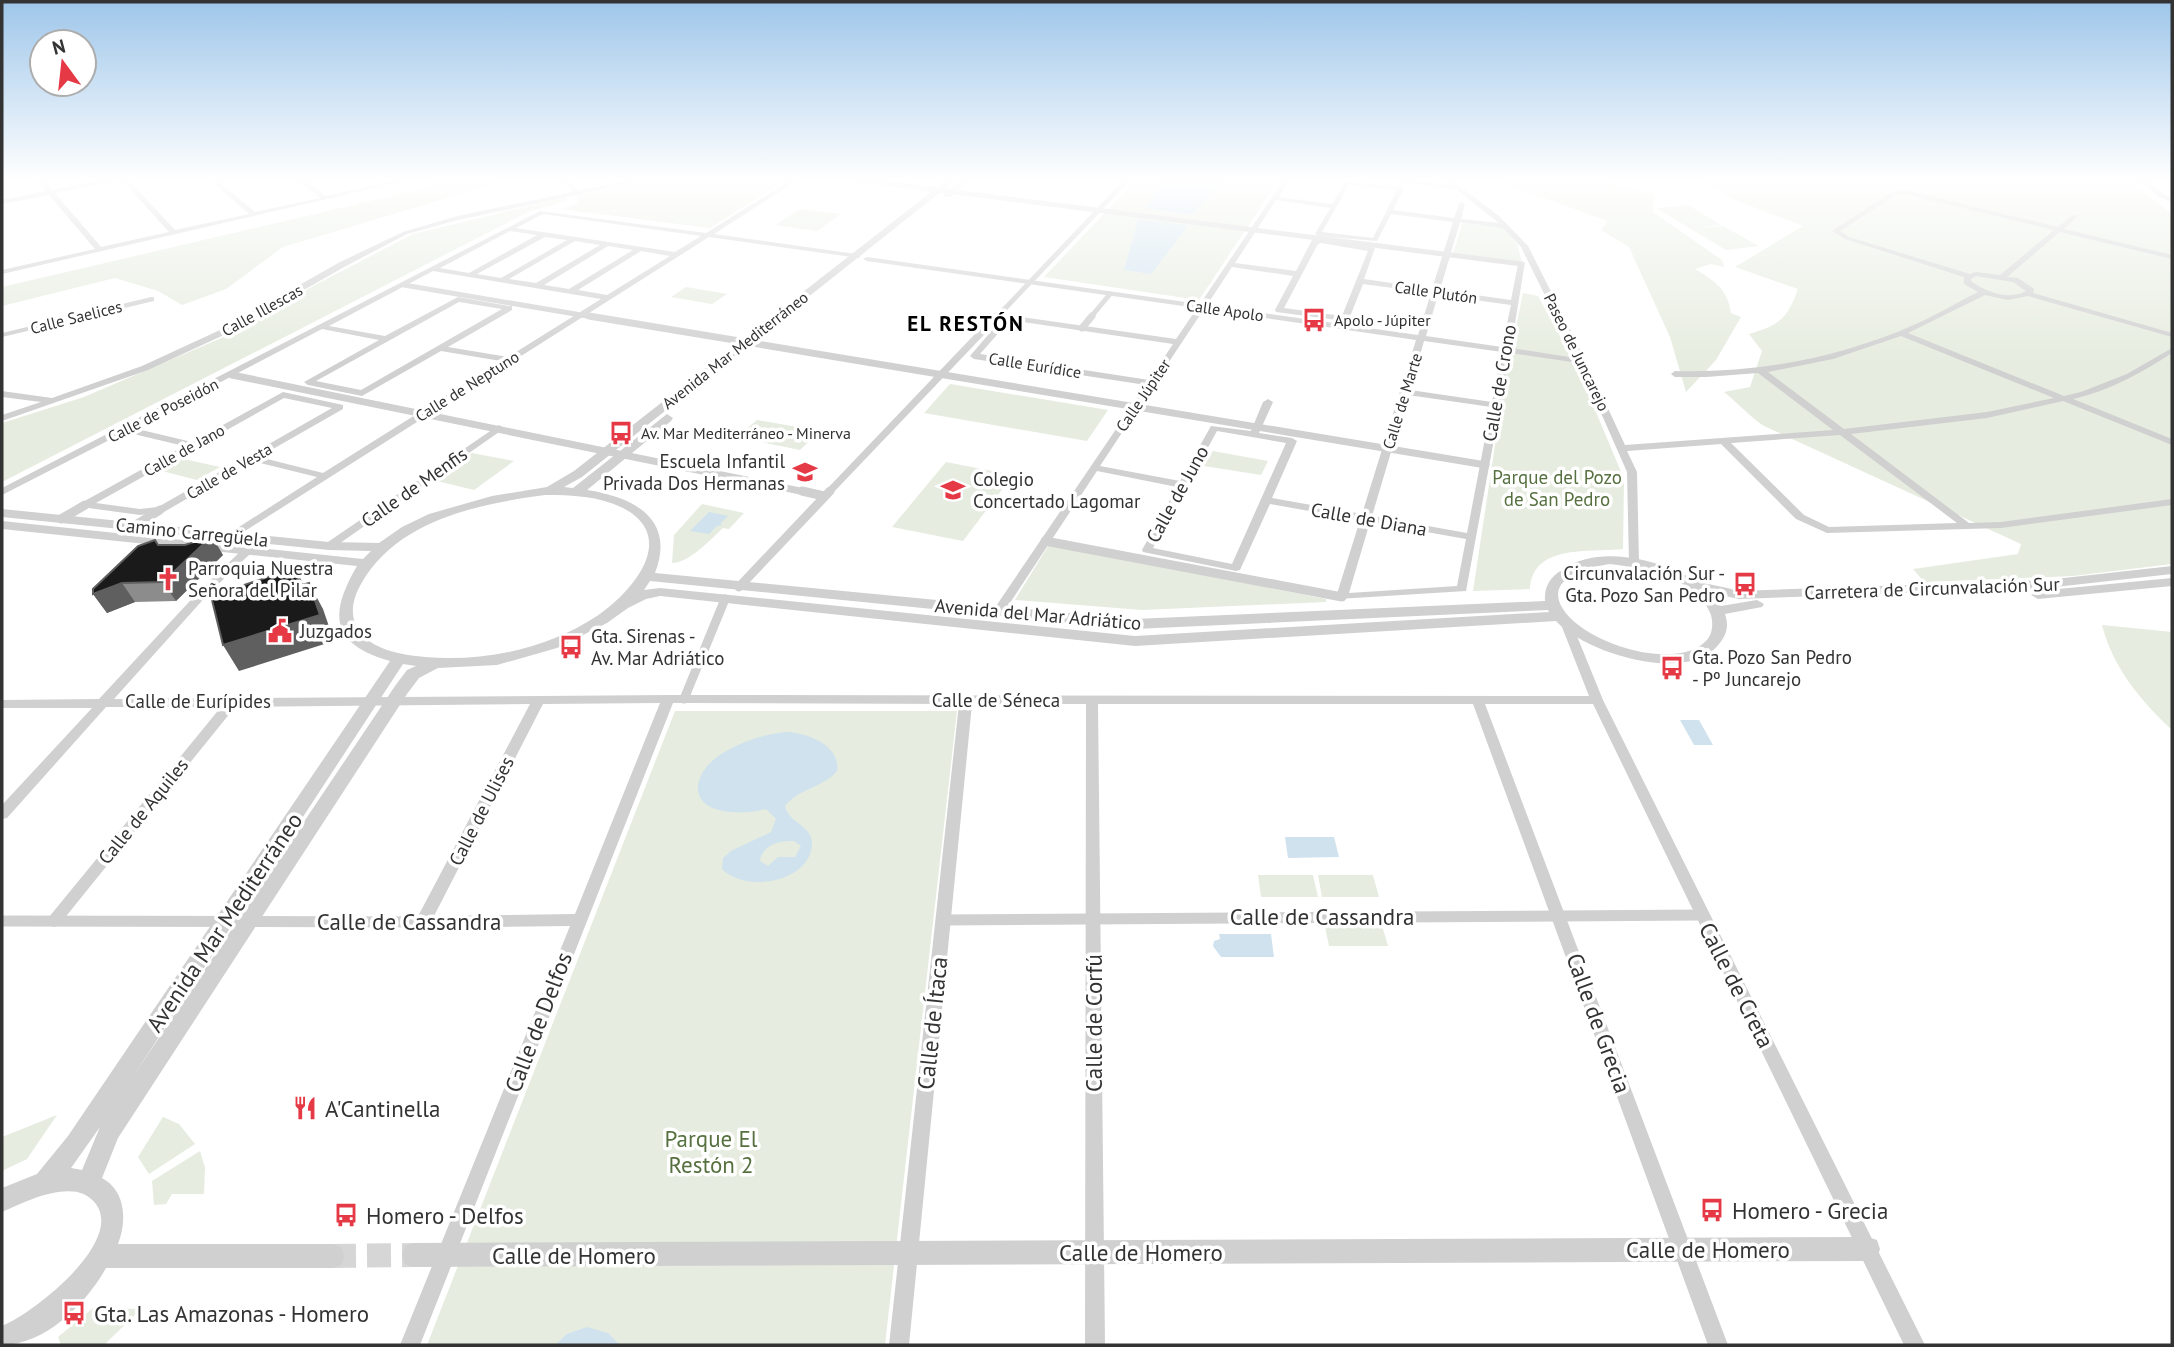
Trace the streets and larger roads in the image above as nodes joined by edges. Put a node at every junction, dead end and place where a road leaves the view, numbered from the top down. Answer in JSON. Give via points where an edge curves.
{"nodes":[{"id":1,"x":91,"y":241,"type":"edge"},
{"id":2,"x":137,"y":241,"type":"edge"},
{"id":3,"x":389,"y":241,"type":"edge"},
{"id":4,"x":486,"y":241,"type":"edge"},
{"id":5,"x":532,"y":241,"type":"edge"},
{"id":6,"x":571,"y":241,"type":"edge"},
{"id":7,"x":586,"y":241,"type":"edge"},
{"id":8,"x":697,"y":241,"type":"edge"},
{"id":9,"x":741,"y":241,"type":"edge"},
{"id":10,"x":881,"y":241,"type":"edge"},
{"id":11,"x":884,"y":241,"type":"edge"},
{"id":12,"x":1068,"y":241,"type":"edge"},
{"id":13,"x":1247,"y":241,"type":"edge"},
{"id":14,"x":1341,"y":241,"type":"edge"},
{"id":15,"x":1451,"y":241,"type":"edge"},
{"id":16,"x":1519,"y":241,"type":"edge"},
{"id":17,"x":1856,"y":241,"type":"edge"},
{"id":18,"x":2045,"y":241,"type":"edge"},
{"id":19,"x":2110,"y":241,"type":"edge"},
{"id":20,"x":607,"y":244,"type":"junction"},
{"id":21,"x":640,"y":249,"type":"junction"},
{"id":22,"x":99,"y":250,"type":"junction"},
{"id":23,"x":674,"y":254,"type":"junction"},
{"id":24,"x":1447,"y":254,"type":"junction"},
{"id":25,"x":862,"y":257,"type":"junction"},
{"id":26,"x":2172,"y":257,"type":"edge"},
{"id":27,"x":2,"y":260,"type":"edge"},
{"id":28,"x":1522,"y":264,"type":"joint"},
{"id":29,"x":1230,"y":265,"type":"junction"},
{"id":30,"x":433,"y":269,"type":"junction"},
{"id":31,"x":3,"y":271,"type":"edge"},
{"id":32,"x":1298,"y":274,"type":"junction"},
{"id":33,"x":470,"y":275,"type":"junction"},
{"id":34,"x":1970,"y":276,"type":"junction"},
{"id":35,"x":2003,"y":276,"type":"junction"},
{"id":36,"x":502,"y":280,"type":"junction"},
{"id":37,"x":1359,"y":281,"type":"junction"},
{"id":38,"x":1029,"y":282,"type":"junction"},
{"id":39,"x":404,"y":285,"type":"junction"},
{"id":40,"x":537,"y":286,"type":"junction"},
{"id":41,"x":571,"y":291,"type":"junction"},
{"id":42,"x":1436,"y":292,"type":"junction"},
{"id":43,"x":1985,"y":292,"type":"junction"},
{"id":44,"x":1110,"y":293,"type":"junction"},
{"id":45,"x":2029,"y":294,"type":"junction"},
{"id":46,"x":462,"y":297,"type":"junction"},
{"id":47,"x":606,"y":297,"type":"junction"},
{"id":48,"x":151,"y":299,"type":"dead end"},
{"id":49,"x":1514,"y":303,"type":"junction"},
{"id":50,"x":513,"y":305,"type":"junction"},
{"id":51,"x":1203,"y":306,"type":"junction"},
{"id":52,"x":582,"y":313,"type":"junction"},
{"id":53,"x":997,"y":316,"type":"junction"},
{"id":54,"x":1008,"y":317,"type":"junction"},
{"id":55,"x":323,"y":327,"type":"junction"},
{"id":56,"x":1082,"y":328,"type":"junction"},
{"id":57,"x":1900,"y":333,"type":"junction"},
{"id":58,"x":2,"y":335,"type":"edge"},
{"id":59,"x":2172,"y":335,"type":"edge"},
{"id":60,"x":384,"y":338,"type":"junction"},
{"id":61,"x":1421,"y":338,"type":"junction"},
{"id":62,"x":743,"y":342,"type":"junction"},
{"id":63,"x":1179,"y":342,"type":"junction"},
{"id":64,"x":756,"y":344,"type":"junction"},
{"id":65,"x":439,"y":348,"type":"junction"},
{"id":66,"x":1505,"y":350,"type":"junction"},
{"id":67,"x":2172,"y":350,"type":"edge"},
{"id":68,"x":961,"y":354,"type":"junction"},
{"id":69,"x":974,"y":356,"type":"junction"},
{"id":70,"x":508,"y":360,"type":"junction"},
{"id":71,"x":1582,"y":361,"type":"junction"},
{"id":72,"x":1762,"y":372,"type":"junction"},
{"id":73,"x":232,"y":374,"type":"junction"},
{"id":74,"x":1675,"y":374,"type":"dead end"},
{"id":75,"x":941,"y":375,"type":"junction"},
{"id":76,"x":308,"y":382,"type":"junction"},
{"id":77,"x":1152,"y":383,"type":"junction"},
{"id":78,"x":297,"y":388,"type":"junction"},
{"id":79,"x":1405,"y":392,"type":"junction"},
{"id":80,"x":362,"y":393,"type":"junction"},
{"id":81,"x":2,"y":394,"type":"edge"},
{"id":82,"x":283,"y":395,"type":"junction"},
{"id":83,"x":353,"y":399,"type":"junction"},
{"id":84,"x":2064,"y":399,"type":"junction"},
{"id":85,"x":56,"y":401,"type":"junction"},
{"id":86,"x":1268,"y":402,"type":"dead end"},
{"id":87,"x":1137,"y":405,"type":"junction"},
{"id":88,"x":1494,"y":405,"type":"junction"},
{"id":89,"x":340,"y":407,"type":"junction"},
{"id":90,"x":423,"y":413,"type":"junction"},
{"id":91,"x":2,"y":418,"type":"edge"},
{"id":92,"x":499,"y":428,"type":"junction"},
{"id":93,"x":125,"y":429,"type":"junction"},
{"id":94,"x":1256,"y":430,"type":"junction"},
{"id":95,"x":1842,"y":432,"type":"junction"},
{"id":96,"x":1723,"y":440,"type":"junction"},
{"id":97,"x":2172,"y":442,"type":"edge"},
{"id":98,"x":193,"y":445,"type":"junction"},
{"id":99,"x":1623,"y":448,"type":"junction"},
{"id":100,"x":1388,"y":449,"type":"junction"},
{"id":101,"x":606,"y":452,"type":"junction"},
{"id":102,"x":621,"y":454,"type":"junction"},
{"id":103,"x":251,"y":458,"type":"junction"},
{"id":104,"x":1486,"y":465,"type":"junction"},
{"id":105,"x":1094,"y":468,"type":"junction"},
{"id":106,"x":324,"y":476,"type":"junction"},
{"id":107,"x":1183,"y":485,"type":"junction"},
{"id":108,"x":545,"y":491,"type":"junction"},
{"id":109,"x":2,"y":492,"type":"edge"},
{"id":110,"x":576,"y":492,"type":"junction"},
{"id":111,"x":824,"y":496,"type":"junction"},
{"id":112,"x":1267,"y":500,"type":"junction"},
{"id":113,"x":2172,"y":502,"type":"edge"},
{"id":114,"x":85,"y":505,"type":"junction"},
{"id":115,"x":160,"y":510,"type":"junction"},
{"id":116,"x":2,"y":513,"type":"edge"},
{"id":117,"x":61,"y":519,"type":"junction"},
{"id":118,"x":1367,"y":519,"type":"junction"},
{"id":119,"x":2,"y":525,"type":"edge"},
{"id":120,"x":134,"y":526,"type":"junction"},
{"id":121,"x":1967,"y":526,"type":"junction"},
{"id":122,"x":230,"y":536,"type":"junction"},
{"id":123,"x":1471,"y":537,"type":"junction"},
{"id":124,"x":1045,"y":541,"type":"junction"},
{"id":125,"x":329,"y":546,"type":"junction"},
{"id":126,"x":382,"y":547,"type":"junction"},
{"id":127,"x":247,"y":551,"type":"junction"},
{"id":128,"x":1634,"y":562,"type":"junction"},
{"id":129,"x":365,"y":563,"type":"junction"},
{"id":130,"x":2172,"y":570,"type":"edge"},
{"id":131,"x":649,"y":577,"type":"junction"},
{"id":132,"x":2172,"y":582,"type":"edge"},
{"id":133,"x":1692,"y":584,"type":"junction"},
{"id":134,"x":739,"y":587,"type":"junction"},
{"id":135,"x":1342,"y":597,"type":"junction"},
{"id":136,"x":725,"y":598,"type":"junction"},
{"id":137,"x":624,"y":604,"type":"junction"},
{"id":138,"x":1718,"y":611,"type":"junction"},
{"id":139,"x":998,"y":612,"type":"junction"},
{"id":140,"x":1560,"y":614,"type":"junction"},
{"id":141,"x":399,"y":659,"type":"junction"},
{"id":142,"x":433,"y":664,"type":"junction"},
{"id":143,"x":676,"y":699,"type":"junction"},
{"id":144,"x":966,"y":700,"type":"junction"},
{"id":145,"x":1597,"y":700,"type":"junction"},
{"id":146,"x":233,"y":701,"type":"junction"},
{"id":147,"x":372,"y":701,"type":"junction"},
{"id":148,"x":394,"y":701,"type":"junction"},
{"id":149,"x":538,"y":701,"type":"junction"},
{"id":150,"x":1092,"y":701,"type":"junction"},
{"id":151,"x":1478,"y":701,"type":"junction"},
{"id":152,"x":106,"y":702,"type":"junction"},
{"id":153,"x":2,"y":704,"type":"edge"},
{"id":154,"x":2,"y":813,"type":"edge"},
{"id":155,"x":1559,"y":915,"type":"junction"},
{"id":156,"x":1702,"y":915,"type":"junction"},
{"id":157,"x":1092,"y":918,"type":"junction"},
{"id":158,"x":580,"y":920,"type":"junction"},
{"id":159,"x":943,"y":920,"type":"junction"},
{"id":160,"x":2,"y":921,"type":"edge"},
{"id":161,"x":54,"y":921,"type":"junction"},
{"id":162,"x":236,"y":921,"type":"junction"},
{"id":163,"x":423,"y":922,"type":"junction"},
{"id":164,"x":45,"y":1182,"type":"junction"},
{"id":165,"x":88,"y":1182,"type":"junction"},
{"id":166,"x":2,"y":1200,"type":"edge"},
{"id":167,"x":1682,"y":1249,"type":"junction"},
{"id":168,"x":1868,"y":1249,"type":"junction"},
{"id":169,"x":1093,"y":1252,"type":"junction"},
{"id":170,"x":909,"y":1254,"type":"junction"},
{"id":171,"x":414,"y":1255,"type":"tunnel mouth"},
{"id":172,"x":447,"y":1255,"type":"junction"},
{"id":173,"x":100,"y":1256,"type":"junction"},
{"id":174,"x":332,"y":1256,"type":"tunnel mouth"},
{"id":175,"x":2,"y":1339,"type":"edge"},
{"id":176,"x":410,"y":1345,"type":"edge"},
{"id":177,"x":899,"y":1345,"type":"edge"},
{"id":178,"x":1095,"y":1345,"type":"edge"},
{"id":179,"x":1718,"y":1345,"type":"edge"},
{"id":180,"x":1915,"y":1345,"type":"edge"}],
"edges":[{"from":1,"to":22,"type":"street"},
{"from":2,"to":22,"type":"street"},
{"from":3,"to":85,"type":"street","name":"Calle Illescas","via":[[223,332]]},
{"from":4,"to":30,"type":"street","name":"Calle de Poseidón"},
{"from":5,"to":33,"type":"street"},
{"from":6,"to":36,"type":"street"},
{"from":7,"to":20,"type":"street"},
{"from":8,"to":23,"type":"street","name":"Calle de Neptuno"},
{"from":9,"to":25,"type":"street","name":"Calle Apolo"},
{"from":10,"to":25,"type":"street","name":"Avenida Mar Mediterráneo"},
{"from":11,"to":25,"type":"street","name":"Avenida Mar Mediterráneo"},
{"from":12,"to":38,"type":"street"},
{"from":13,"to":29,"type":"street","name":"Calle Júpiter"},
{"from":14,"to":24,"type":"street"},
{"from":15,"to":24,"type":"street","name":"Calle de Marte"},
{"from":16,"to":71,"type":"street","name":"Paseo de Juncarejo"},
{"from":17,"to":34,"type":"street"},
{"from":18,"to":35,"type":"street"},
{"from":19,"to":26,"type":"street"},
{"from":20,"to":21,"type":"street"},
{"from":20,"to":40,"type":"street"},
{"from":21,"to":23,"type":"street"},
{"from":21,"to":41,"type":"street"},
{"from":22,"to":31,"type":"street"},
{"from":23,"to":47,"type":"street","name":"Calle de Neptuno"},
{"from":24,"to":28,"type":"street"},
{"from":24,"to":42,"type":"street","name":"Calle de Marte"},
{"from":25,"to":38,"type":"street","name":"Calle Apolo"},
{"from":25,"to":62,"type":"street","name":"Avenida Mar Mediterráneo"},
{"from":25,"to":64,"type":"street","name":"Avenida Mar Mediterráneo"},
{"from":27,"to":31,"type":"street","via":[[7,268]]},
{"from":28,"to":49,"type":"street","name":"Calle de Crono"},
{"from":29,"to":32,"type":"street"},
{"from":29,"to":51,"type":"street","name":"Calle Júpiter"},
{"from":30,"to":33,"type":"street"},
{"from":30,"to":39,"type":"street","name":"Calle de Poseidón"},
{"from":32,"to":37,"type":"street","via":[[1315,242],[1371,250]]},
{"from":32,"to":37,"type":"street","name":"Calle Apolo","via":[[1279,310],[1345,317]]},
{"from":33,"to":36,"type":"street"},
{"from":34,"to":35,"type":"street"},
{"from":34,"to":43,"type":"street","via":[[1967,282]]},
{"from":35,"to":45,"type":"street","via":[[2023,283]]},
{"from":36,"to":40,"type":"street"},
{"from":37,"to":42,"type":"street","name":"Calle Plutón"},
{"from":38,"to":44,"type":"street","name":"Calle Apolo"},
{"from":38,"to":53,"type":"street"},
{"from":39,"to":46,"type":"street"},
{"from":39,"to":55,"type":"street","name":"Calle de Poseidón"},
{"from":40,"to":41,"type":"street"},
{"from":41,"to":47,"type":"street"},
{"from":42,"to":49,"type":"street","name":"Calle Plutón"},
{"from":42,"to":61,"type":"street","name":"Calle de Marte"},
{"from":43,"to":45,"type":"street"},
{"from":43,"to":57,"type":"street"},
{"from":44,"to":51,"type":"street","name":"Calle Apolo"},
{"from":44,"to":56,"type":"street"},
{"from":45,"to":59,"type":"street"},
{"from":46,"to":50,"type":"street"},
{"from":46,"to":60,"type":"street","name":"Calle de Jano"},
{"from":47,"to":52,"type":"street","name":"Calle de Neptuno"},
{"from":48,"to":58,"type":"street","name":"Calle Saelices"},
{"from":49,"to":66,"type":"street","name":"Calle de Crono"},
{"from":50,"to":52,"type":"street"},
{"from":50,"to":65,"type":"street","name":"Calle de Vesta"},
{"from":51,"to":61,"type":"street","name":"Calle Apolo"},
{"from":51,"to":63,"type":"street","name":"Calle Júpiter"},
{"from":52,"to":62,"type":"street"},
{"from":52,"to":70,"type":"street","name":"Calle de Neptuno"},
{"from":53,"to":54,"type":"street"},
{"from":53,"to":68,"type":"street"},
{"from":54,"to":56,"type":"street"},
{"from":54,"to":69,"type":"street","name":"Calle Eurídice"},
{"from":55,"to":60,"type":"street"},
{"from":55,"to":73,"type":"street","name":"Calle de Poseidón"},
{"from":56,"to":63,"type":"street"},
{"from":57,"to":72,"type":"street"},
{"from":57,"to":84,"type":"street"},
{"from":60,"to":76,"type":"street","name":"Calle de Jano"},
{"from":61,"to":66,"type":"street","name":"Calle Apolo"},
{"from":61,"to":79,"type":"street","name":"Calle de Marte"},
{"from":62,"to":64,"type":"street"},
{"from":62,"to":101,"type":"street","name":"Avenida Mar Mediterráneo"},
{"from":63,"to":77,"type":"street","name":"Calle Júpiter"},
{"from":64,"to":75,"type":"street"},
{"from":64,"to":102,"type":"street","name":"Avenida Mar Mediterráneo"},
{"from":65,"to":70,"type":"street"},
{"from":65,"to":80,"type":"street","name":"Calle de Vesta"},
{"from":66,"to":71,"type":"street","name":"Calle Apolo"},
{"from":66,"to":88,"type":"street","name":"Calle de Crono"},
{"from":67,"to":84,"type":"street","via":[[2130,376]]},
{"from":68,"to":69,"type":"street"},
{"from":68,"to":75,"type":"street"},
{"from":69,"to":77,"type":"street","name":"Calle Eurídice"},
{"from":70,"to":90,"type":"street","name":"Calle de Neptuno"},
{"from":71,"to":99,"type":"street","name":"Paseo de Juncarejo"},
{"from":72,"to":74,"type":"street"},
{"from":72,"to":95,"type":"street"},
{"from":73,"to":78,"type":"street"},
{"from":73,"to":93,"type":"street","name":"Calle de Poseidón"},
{"from":75,"to":87,"type":"street"},
{"from":75,"to":111,"type":"street"},
{"from":76,"to":78,"type":"street","name":"Calle de Jano"},
{"from":76,"to":80,"type":"street"},
{"from":77,"to":87,"type":"street","name":"Calle Júpiter"},
{"from":78,"to":82,"type":"street","name":"Calle de Jano"},
{"from":78,"to":83,"type":"street"},
{"from":79,"to":88,"type":"street"},
{"from":79,"to":100,"type":"street","name":"Calle de Marte"},
{"from":80,"to":83,"type":"street","name":"Calle de Vesta"},
{"from":81,"to":85,"type":"street"},
{"from":82,"to":89,"type":"street"},
{"from":82,"to":98,"type":"street","name":"Calle de Jano"},
{"from":83,"to":89,"type":"street","name":"Calle de Vesta"},
{"from":83,"to":90,"type":"street"},
{"from":84,"to":95,"type":"street","via":[[1918,426]]},
{"from":84,"to":97,"type":"street"},
{"from":85,"to":91,"type":"street","name":"Calle Illescas"},
{"from":86,"to":94,"type":"street"},
{"from":87,"to":94,"type":"street"},
{"from":87,"to":105,"type":"street","name":"Calle Júpiter"},
{"from":88,"to":104,"type":"street","name":"Calle de Crono"},
{"from":89,"to":103,"type":"street","name":"Calle de Vesta"},
{"from":90,"to":92,"type":"street"},
{"from":90,"to":106,"type":"street","name":"Calle de Neptuno"},
{"from":92,"to":101,"type":"street"},
{"from":92,"to":125,"type":"street","name":"Calle de Menfis"},
{"from":93,"to":98,"type":"street"},
{"from":93,"to":109,"type":"street","name":"Calle de Poseidón"},
{"from":94,"to":100,"type":"street"},
{"from":94,"to":107,"type":"street","name":"Calle de Juno","via":[[1214,428]]},
{"from":94,"to":112,"type":"street","name":"Calle de Juno","via":[[1292,441]]},
{"from":95,"to":96,"type":"street"},
{"from":95,"to":121,"type":"street"},
{"from":96,"to":99,"type":"street"},
{"from":96,"to":121,"type":"street","via":[[1800,517],[1816,527],[1839,531]]},
{"from":98,"to":114,"type":"street","name":"Calle de Jano"},
{"from":99,"to":128,"type":"street","name":"Paseo de Juncarejo","via":[[1632,472]]},
{"from":100,"to":104,"type":"street"},
{"from":100,"to":118,"type":"street","name":"Calle de Marte"},
{"from":101,"to":102,"type":"street"},
{"from":101,"to":108,"type":"street","name":"Avenida Mar Mediterráneo","via":[[562,485]]},
{"from":102,"to":110,"type":"street","name":"Avenida Mar Mediterráneo"},
{"from":102,"to":111,"type":"street"},
{"from":103,"to":106,"type":"street"},
{"from":103,"to":115,"type":"street","name":"Calle de Vesta"},
{"from":104,"to":123,"type":"street","name":"Calle de Crono"},
{"from":105,"to":107,"type":"street"},
{"from":105,"to":124,"type":"street","name":"Calle Júpiter"},
{"from":106,"to":122,"type":"street","name":"Calle de Neptuno"},
{"from":107,"to":112,"type":"street","name":"Calle de Juno","via":[[1147,550],[1236,568]]},
{"from":108,"to":110,"type":"street"},
{"from":108,"to":126,"type":"street","via":[[467,505],[429,519]]},
{"from":110,"to":131,"type":"street","via":[[611,498],[637,511],[654,529],[658,551]]},
{"from":111,"to":134,"type":"street"},
{"from":112,"to":118,"type":"street","name":"Calle de Diana"},
{"from":113,"to":121,"type":"street","via":[[2049,520]]},
{"from":114,"to":115,"type":"street","name":"Calle de Vesta"},
{"from":114,"to":117,"type":"street"},
{"from":115,"to":120,"type":"street"},
{"from":116,"to":117,"type":"street","name":"Camino Carregüela"},
{"from":117,"to":120,"type":"street","name":"Camino Carregüela"},
{"from":118,"to":123,"type":"street","name":"Calle de Diana"},
{"from":118,"to":135,"type":"street","name":"Calle de Marte"},
{"from":119,"to":127,"type":"street"},
{"from":120,"to":122,"type":"street","name":"Camino Carregüela"},
{"from":122,"to":125,"type":"street","name":"Camino Carregüela"},
{"from":123,"to":135,"type":"street","name":"Calle de Crono","via":[[1462,589]]},
{"from":124,"to":135,"type":"street"},
{"from":124,"to":139,"type":"street","name":"Calle Júpiter"},
{"from":125,"to":126,"type":"street","name":"Camino Carregüela"},
{"from":126,"to":129,"type":"street"},
{"from":127,"to":129,"type":"street"},
{"from":127,"to":152,"type":"street"},
{"from":128,"to":133,"type":"street"},
{"from":128,"to":140,"type":"street","via":[[1599,561],[1569,568],[1552,590]]},
{"from":129,"to":141,"type":"street","via":[[344,607],[350,629],[361,642]]},
{"from":130,"to":133,"type":"street","name":"Carretera de Circunvalación Sur","via":[[2046,584],[1739,596]]},
{"from":131,"to":134,"type":"street","name":"Avenida del Mar Adriático"},
{"from":131,"to":137,"type":"street"},
{"from":132,"to":138,"type":"street","name":"Carretera de Circunvalación Sur","via":[[2064,594],[1748,604]]},
{"from":133,"to":138,"type":"street"},
{"from":134,"to":139,"type":"street","name":"Avenida del Mar Adriático"},
{"from":136,"to":137,"type":"street","via":[[660,592]]},
{"from":136,"to":140,"type":"street","name":"Avenida del Mar Adriático","via":[[1135,641]]},
{"from":136,"to":143,"type":"street"},
{"from":137,"to":142,"type":"street","via":[[586,629],[538,649],[485,662]]},
{"from":138,"to":140,"type":"street","via":[[1721,631],[1715,643],[1674,659],[1614,650],[1587,638]]},
{"from":139,"to":140,"type":"street","name":"Avenida del Mar Adriático","via":[[1134,624]]},
{"from":140,"to":145,"type":"street","name":"Calle de Creta"},
{"from":141,"to":142,"type":"street"},
{"from":141,"to":147,"type":"street","name":"Avenida Mar Mediterráneo"},
{"from":142,"to":148,"type":"street","name":"Avenida Mar Mediterráneo","via":[[413,674]]},
{"from":143,"to":144,"type":"street","name":"Calle de Séneca"},
{"from":143,"to":149,"type":"street","name":"Calle de Séneca"},
{"from":143,"to":158,"type":"street","name":"Calle de Delfos"},
{"from":144,"to":150,"type":"street","name":"Calle de Séneca"},
{"from":144,"to":159,"type":"street","name":"Calle de Ítaca"},
{"from":145,"to":151,"type":"street","name":"Calle de Séneca"},
{"from":145,"to":156,"type":"street","name":"Calle de Creta"},
{"from":146,"to":147,"type":"street","name":"Calle de Eurípides"},
{"from":146,"to":152,"type":"street","name":"Calle de Eurípides"},
{"from":146,"to":161,"type":"street","name":"Calle de Aquiles"},
{"from":147,"to":148,"type":"street","name":"Calle de Eurípides"},
{"from":147,"to":162,"type":"street","name":"Avenida Mar Mediterráneo"},
{"from":148,"to":149,"type":"street","name":"Calle de Séneca"},
{"from":148,"to":162,"type":"street","name":"Avenida Mar Mediterráneo"},
{"from":149,"to":163,"type":"street","name":"Calle de Ulises"},
{"from":150,"to":151,"type":"street","name":"Calle de Séneca"},
{"from":150,"to":157,"type":"street","name":"Calle de Corfú"},
{"from":151,"to":155,"type":"street","name":"Calle de Grecia"},
{"from":152,"to":153,"type":"street","name":"Calle de Eurípides"},
{"from":152,"to":154,"type":"street"},
{"from":155,"to":156,"type":"street","name":"Calle de Cassandra"},
{"from":155,"to":157,"type":"street","name":"Calle de Cassandra"},
{"from":155,"to":167,"type":"street","name":"Calle de Grecia"},
{"from":156,"to":168,"type":"street","name":"Calle de Creta"},
{"from":157,"to":159,"type":"street","name":"Calle de Cassandra"},
{"from":157,"to":169,"type":"street","name":"Calle de Corfú"},
{"from":158,"to":163,"type":"street","name":"Calle de Cassandra"},
{"from":158,"to":172,"type":"street","name":"Calle de Delfos"},
{"from":159,"to":170,"type":"street","name":"Calle de Ítaca"},
{"from":160,"to":161,"type":"street","name":"Calle de Cassandra"},
{"from":161,"to":162,"type":"street","name":"Calle de Cassandra"},
{"from":162,"to":163,"type":"street","name":"Calle de Cassandra"},
{"from":162,"to":164,"type":"street","name":"Avenida Mar Mediterráneo"},
{"from":162,"to":165,"type":"street","name":"Avenida Mar Mediterráneo","via":[[110,1131]]},
{"from":164,"to":165,"type":"street"},
{"from":164,"to":166,"type":"street"},
{"from":165,"to":173,"type":"street","via":[[104,1192],[112,1208],[111,1231]]},
{"from":167,"to":168,"type":"street","name":"Calle de Homero"},
{"from":167,"to":169,"type":"street","name":"Calle de Homero"},
{"from":167,"to":179,"type":"street","name":"Calle de Grecia"},
{"from":168,"to":180,"type":"street","name":"Calle de Creta"},
{"from":169,"to":170,"type":"street","name":"Calle de Homero"},
{"from":169,"to":178,"type":"street","name":"Calle de Corfú"},
{"from":170,"to":172,"type":"street","name":"Calle de Homero"},
{"from":170,"to":177,"type":"street","name":"Calle de Ítaca"},
{"from":171,"to":172,"type":"street","name":"Calle de Homero"},
{"from":172,"to":176,"type":"street","name":"Calle de Delfos"},
{"from":173,"to":174,"type":"street"},
{"from":173,"to":175,"type":"street","via":[[62,1302]]}]}
